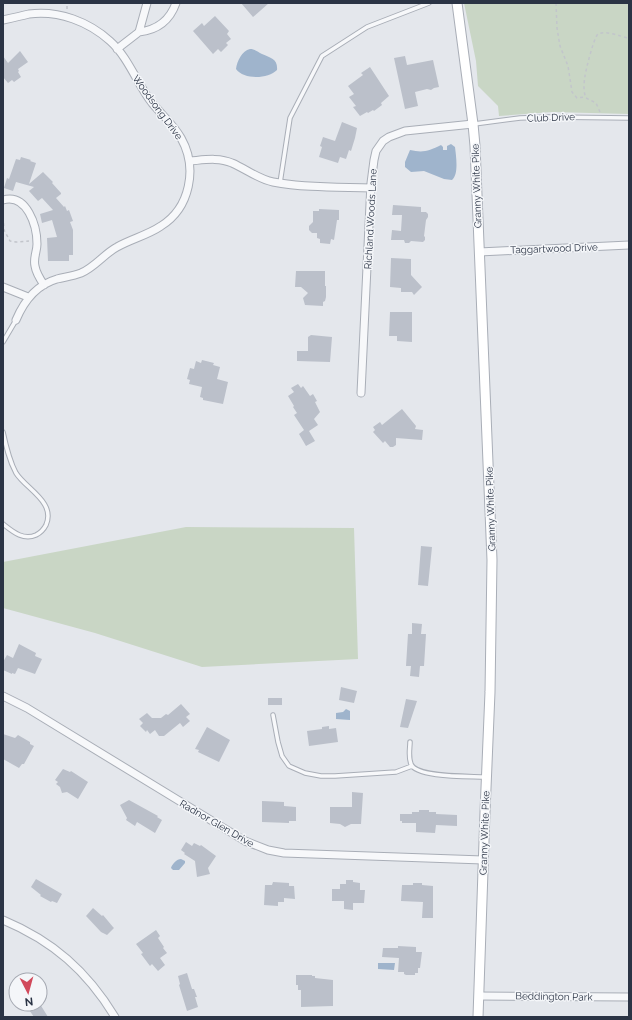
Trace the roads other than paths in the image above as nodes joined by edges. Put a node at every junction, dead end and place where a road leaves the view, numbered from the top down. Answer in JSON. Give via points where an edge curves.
{"nodes":[{"id":1,"x":147,"y":3,"type":"edge"},
{"id":2,"x":176,"y":3,"type":"edge"},
{"id":3,"x":429,"y":3,"type":"edge"},
{"id":4,"x":457,"y":3,"type":"edge"},
{"id":5,"x":3,"y":20,"type":"edge"},
{"id":6,"x":139,"y":32,"type":"junction"},
{"id":7,"x":117,"y":49,"type":"junction"},
{"id":8,"x":629,"y":118,"type":"edge"},
{"id":9,"x":473,"y":124,"type":"junction"},
{"id":10,"x":190,"y":161,"type":"junction"},
{"id":11,"x":280,"y":183,"type":"junction"},
{"id":12,"x":371,"y":188,"type":"junction"},
{"id":13,"x":3,"y":200,"type":"edge"},
{"id":14,"x":629,"y":245,"type":"edge"},
{"id":15,"x":479,"y":252,"type":"junction"},
{"id":16,"x":44,"y":285,"type":"junction"},
{"id":17,"x":3,"y":286,"type":"edge"},
{"id":18,"x":28,"y":297,"type":"junction"},
{"id":19,"x":16,"y":320,"type":"joint"},
{"id":20,"x":3,"y":342,"type":"edge"},
{"id":21,"x":361,"y":393,"type":"dead end"},
{"id":22,"x":3,"y":432,"type":"edge"},
{"id":23,"x":3,"y":524,"type":"edge"},
{"id":24,"x":3,"y":696,"type":"edge"},
{"id":25,"x":273,"y":715,"type":"dead end"},
{"id":26,"x":410,"y":742,"type":"dead end"},
{"id":27,"x":412,"y":766,"type":"junction"},
{"id":28,"x":486,"y":777,"type":"junction"},
{"id":29,"x":484,"y":860,"type":"junction"},
{"id":30,"x":3,"y":920,"type":"edge"},
{"id":31,"x":479,"y":996,"type":"junction"},
{"id":32,"x":629,"y":997,"type":"edge"},
{"id":33,"x":115,"y":1017,"type":"edge"},
{"id":34,"x":478,"y":1017,"type":"edge"}],
"edges":[{"from":1,"to":6,"type":"street"},
{"from":2,"to":6,"type":"street","via":[[171,15],[162,23]]},
{"from":3,"to":11,"type":"lane","via":[[367,28],[322,56],[290,118]]},
{"from":4,"to":9,"type":"main road","name":"Granny White Pike"},
{"from":5,"to":7,"type":"street","name":"Woodsong Drive","via":[[33,14],[65,17],[94,28]]},
{"from":6,"to":7,"type":"street"},
{"from":7,"to":10,"type":"street","name":"Woodsong Drive","via":[[146,94],[178,133]]},
{"from":8,"to":9,"type":"lane","name":"Club Drive","via":[[534,117]]},
{"from":9,"to":12,"type":"street","name":"Richland Woods Lane","via":[[405,131],[389,136],[380,144],[374,156]]},
{"from":9,"to":15,"type":"main road","name":"Granny White Pike"},
{"from":10,"to":11,"type":"street","via":[[227,161],[263,180]]},
{"from":10,"to":16,"type":"street","name":"Woodsong Drive","via":[[186,195],[166,223],[116,247],[82,272]]},
{"from":11,"to":12,"type":"street"},
{"from":12,"to":21,"type":"street","name":"Richland Woods Lane"},
{"from":13,"to":16,"type":"street","via":[[15,199],[26,207],[37,240],[35,267]]},
{"from":14,"to":15,"type":"street","name":"Taggartwood Drive"},
{"from":15,"to":28,"type":"main road","name":"Granny White Pike","via":[[492,560],[491,685]]},
{"from":16,"to":18,"type":"street","name":"Woodsong Drive"},
{"from":17,"to":18,"type":"street"},
{"from":18,"to":19,"type":"street","name":"Woodsong Drive"},
{"from":19,"to":20,"type":"lane"},
{"from":22,"to":23,"type":"lane","via":[[13,468],[47,507],[48,515],[43,529],[34,536],[24,537]]},
{"from":24,"to":29,"type":"street","name":"Radnor Glen Drive","via":[[27,708],[245,841],[268,850],[284,853]]},
{"from":25,"to":27,"type":"lane","via":[[282,756],[289,766],[305,773],[335,776],[396,772]]},
{"from":26,"to":27,"type":"lane"},
{"from":27,"to":28,"type":"lane","via":[[434,774]]},
{"from":28,"to":29,"type":"main road","name":"Granny White Pike"},
{"from":29,"to":31,"type":"main road","name":"Granny White Pike"},
{"from":30,"to":33,"type":"street","via":[[32,933],[67,958],[93,985]]},
{"from":31,"to":32,"type":"street","name":"Beddington Park"},
{"from":31,"to":34,"type":"main road","name":"Granny White Pike"}]}
